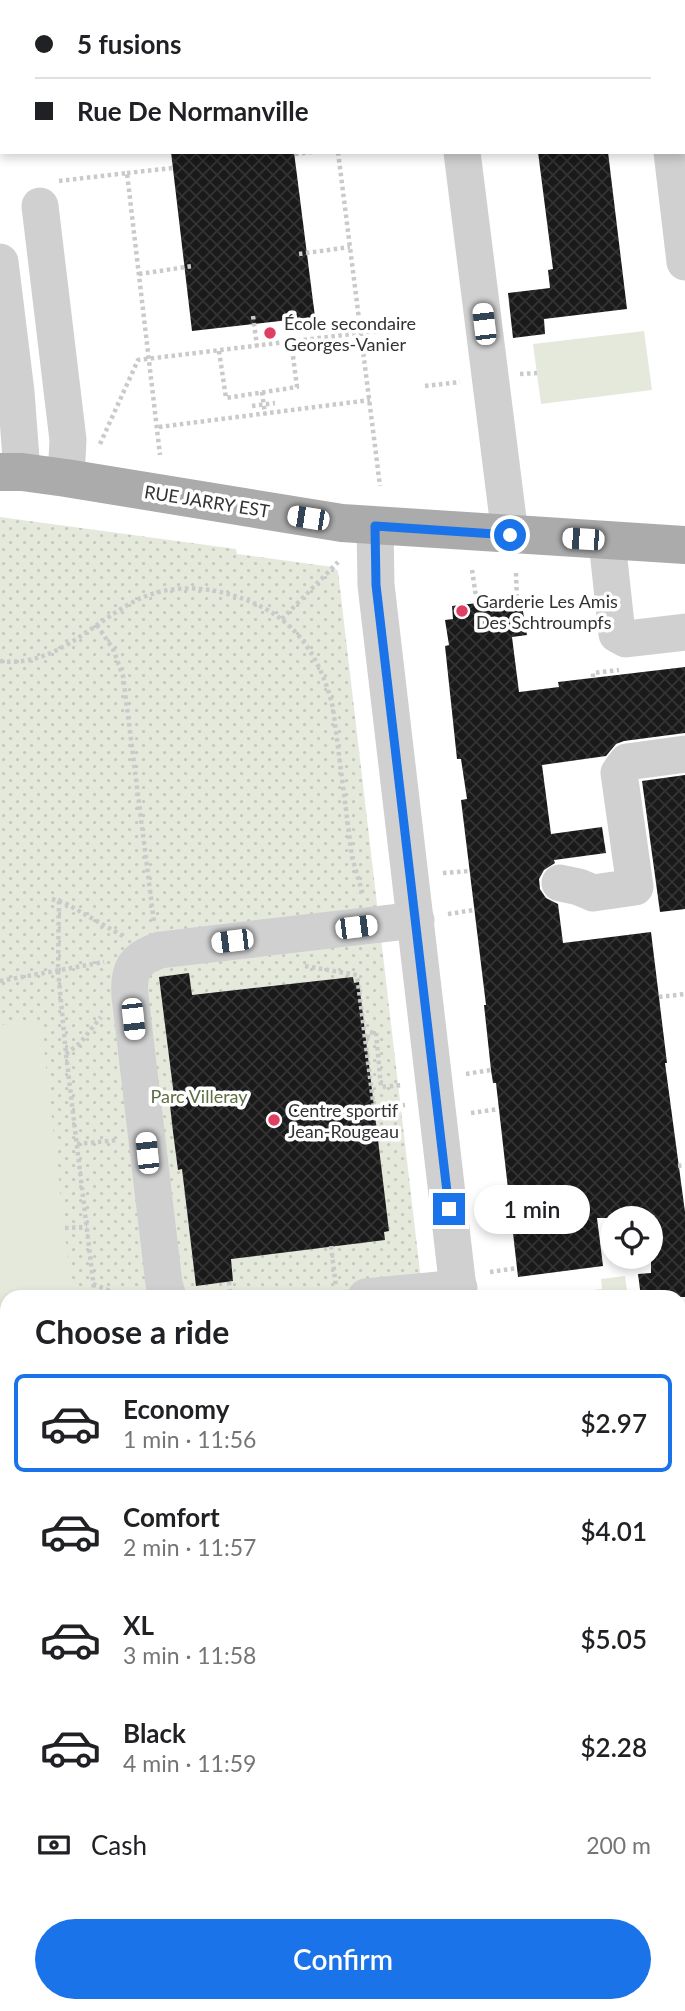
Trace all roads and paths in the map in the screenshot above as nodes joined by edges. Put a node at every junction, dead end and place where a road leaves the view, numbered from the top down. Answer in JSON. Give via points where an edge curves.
{"nodes":[{"id":1,"x":338,"y":154,"type":"edge"},
{"id":2,"x":462,"y":154,"type":"edge"},
{"id":3,"x":672,"y":154,"type":"edge"},
{"id":4,"x":173,"y":168,"type":"dead end"},
{"id":5,"x":127,"y":173,"type":"junction"},
{"id":6,"x":681,"y":192,"type":"edge"},
{"id":7,"x":45,"y":194,"type":"joint"},
{"id":8,"x":350,"y":247,"type":"junction"},
{"id":9,"x":299,"y":254,"type":"dead end"},
{"id":10,"x":0,"y":262,"type":"edge"},
{"id":11,"x":685,"y":262,"type":"edge"},
{"id":12,"x":192,"y":266,"type":"dead end"},
{"id":13,"x":139,"y":274,"type":"junction"},
{"id":14,"x":253,"y":316,"type":"dead end"},
{"id":15,"x":418,"y":326,"type":"dead end"},
{"id":16,"x":361,"y":333,"type":"junction"},
{"id":17,"x":291,"y":341,"type":"junction"},
{"id":18,"x":257,"y":346,"type":"junction"},
{"id":19,"x":219,"y":351,"type":"junction"},
{"id":20,"x":150,"y":359,"type":"junction"},
{"id":21,"x":262,"y":392,"type":"junction"},
{"id":22,"x":370,"y":401,"type":"junction"},
{"id":23,"x":275,"y":403,"type":"dead end"},
{"id":24,"x":263,"y":404,"type":"junction"},
{"id":25,"x":252,"y":406,"type":"dead end"},
{"id":26,"x":265,"y":414,"type":"junction"},
{"id":27,"x":158,"y":427,"type":"junction"},
{"id":28,"x":99,"y":446,"type":"dead end"},
{"id":29,"x":160,"y":455,"type":"dead end"},
{"id":30,"x":7,"y":469,"type":"edge"},
{"id":31,"x":66,"y":478,"type":"junction"},
{"id":32,"x":380,"y":485,"type":"dead end"},
{"id":33,"x":375,"y":526,"type":"junction"},
{"id":34,"x":510,"y":535,"type":"junction"},
{"id":35,"x":607,"y":541,"type":"junction"},
{"id":36,"x":685,"y":545,"type":"edge"},
{"id":37,"x":338,"y":562,"type":"dead end"},
{"id":38,"x":472,"y":570,"type":"dead end"},
{"id":39,"x":516,"y":573,"type":"dead end"},
{"id":40,"x":517,"y":601,"type":"dead end"},
{"id":41,"x":477,"y":603,"type":"dead end"},
{"id":42,"x":282,"y":619,"type":"junction"},
{"id":43,"x":97,"y":625,"type":"junction"},
{"id":44,"x":685,"y":632,"type":"edge"},
{"id":45,"x":0,"y":660,"type":"edge"},
{"id":46,"x":685,"y":754,"type":"edge"},
{"id":47,"x":469,"y":871,"type":"dead end"},
{"id":48,"x":443,"y":873,"type":"dead end"},
{"id":49,"x":560,"y":883,"type":"dead end"},
{"id":50,"x":52,"y":899,"type":"dead end"},
{"id":51,"x":59,"y":901,"type":"junction"},
{"id":52,"x":368,"y":901,"type":"dead end"},
{"id":53,"x":474,"y":910,"type":"dead end"},
{"id":54,"x":432,"y":917,"type":"junction"},
{"id":55,"x":141,"y":948,"type":"junction"},
{"id":56,"x":296,"y":964,"type":"dead end"},
{"id":57,"x":58,"y":970,"type":"junction"},
{"id":58,"x":0,"y":981,"type":"edge"},
{"id":59,"x":685,"y":994,"type":"edge"},
{"id":60,"x":659,"y":997,"type":"dead end"},
{"id":61,"x":104,"y":1014,"type":"dead end"},
{"id":62,"x":66,"y":1054,"type":"junction"},
{"id":63,"x":491,"y":1070,"type":"dead end"},
{"id":64,"x":466,"y":1074,"type":"dead end"},
{"id":65,"x":403,"y":1085,"type":"dead end"},
{"id":66,"x":405,"y":1105,"type":"dead end"},
{"id":67,"x":377,"y":1108,"type":"junction"},
{"id":68,"x":498,"y":1109,"type":"dead end"},
{"id":69,"x":471,"y":1114,"type":"dead end"},
{"id":70,"x":124,"y":1139,"type":"dead end"},
{"id":71,"x":77,"y":1144,"type":"junction"},
{"id":72,"x":87,"y":1227,"type":"junction"},
{"id":73,"x":65,"y":1228,"type":"dead end"},
{"id":74,"x":331,"y":1247,"type":"dead end"},
{"id":75,"x":517,"y":1268,"type":"dead end"},
{"id":76,"x":229,"y":1282,"type":"dead end"},
{"id":77,"x":93,"y":1284,"type":"junction"},
{"id":78,"x":469,"y":1286,"type":"edge"},
{"id":79,"x":94,"y":1290,"type":"edge"},
{"id":80,"x":108,"y":1290,"type":"edge"},
{"id":81,"x":166,"y":1290,"type":"edge"},
{"id":82,"x":230,"y":1290,"type":"edge"},
{"id":83,"x":336,"y":1290,"type":"edge"},
{"id":84,"x":432,"y":1290,"type":"edge"}],
"edges":[{"from":1,"to":8,"type":"path"},
{"from":2,"to":34,"type":"street"},
{"from":3,"to":6,"type":"street"},
{"from":4,"to":5,"type":"path"},
{"from":5,"to":7,"type":"path"},
{"from":5,"to":13,"type":"path"},
{"from":6,"to":11,"type":"street"},
{"from":7,"to":31,"type":"street","via":[[68,440]]},
{"from":8,"to":9,"type":"path"},
{"from":8,"to":16,"type":"path"},
{"from":10,"to":30,"type":"street","via":[[16,392]]},
{"from":12,"to":13,"type":"path"},
{"from":13,"to":20,"type":"path"},
{"from":14,"to":18,"type":"path"},
{"from":15,"to":16,"type":"path"},
{"from":16,"to":17,"type":"path"},
{"from":16,"to":22,"type":"path"},
{"from":17,"to":18,"type":"path"},
{"from":17,"to":21,"type":"path","via":[[297,387]]},
{"from":18,"to":19,"type":"path"},
{"from":19,"to":20,"type":"path"},
{"from":19,"to":21,"type":"path","via":[[226,398]]},
{"from":20,"to":27,"type":"path"},
{"from":20,"to":28,"type":"path","via":[[138,360]]},
{"from":21,"to":24,"type":"path"},
{"from":22,"to":26,"type":"path"},
{"from":22,"to":32,"type":"path"},
{"from":23,"to":24,"type":"path"},
{"from":24,"to":25,"type":"path"},
{"from":24,"to":26,"type":"path"},
{"from":26,"to":27,"type":"path"},
{"from":27,"to":29,"type":"path"},
{"from":30,"to":31,"type":"main road","name":"RUE JARRY EST"},
{"from":31,"to":33,"type":"main road","name":"RUE JARRY EST"},
{"from":33,"to":34,"type":"main road","name":"RUE JARRY EST"},
{"from":33,"to":54,"type":"street","via":[[376,585]]},
{"from":34,"to":35,"type":"main road","name":"RUE JARRY EST"},
{"from":35,"to":36,"type":"main road","name":"RUE JARRY EST"},
{"from":35,"to":44,"type":"street","via":[[617,634],[626,639]]},
{"from":37,"to":42,"type":"path"},
{"from":38,"to":41,"type":"path"},
{"from":39,"to":40,"type":"path"},
{"from":42,"to":43,"type":"path","via":[[230,593],[184,589],[134,601]]},
{"from":42,"to":52,"type":"path","via":[[318,663],[328,686],[352,857],[359,887]]},
{"from":43,"to":45,"type":"path","via":[[50,654],[19,662]]},
{"from":43,"to":55,"type":"path","via":[[123,676],[153,917],[154,933]]},
{"from":46,"to":49,"type":"street","via":[[627,762],[620,768],[635,887],[593,894]]},
{"from":47,"to":48,"type":"path"},
{"from":50,"to":51,"type":"path"},
{"from":51,"to":55,"type":"path"},
{"from":51,"to":57,"type":"path"},
{"from":53,"to":54,"type":"path"},
{"from":54,"to":55,"type":"street","via":[[160,950]]},
{"from":54,"to":78,"type":"street"},
{"from":55,"to":57,"type":"path"},
{"from":55,"to":81,"type":"street","via":[[130,989]]},
{"from":56,"to":67,"type":"path","via":[[357,975]]},
{"from":57,"to":58,"type":"path"},
{"from":57,"to":62,"type":"path"},
{"from":59,"to":60,"type":"path"},
{"from":61,"to":62,"type":"path"},
{"from":62,"to":71,"type":"path"},
{"from":63,"to":64,"type":"path"},
{"from":65,"to":67,"type":"path","via":[[382,1087],[376,1032],[368,1033]]},
{"from":66,"to":67,"type":"path"},
{"from":68,"to":69,"type":"path"},
{"from":70,"to":71,"type":"path"},
{"from":71,"to":72,"type":"path"},
{"from":72,"to":73,"type":"path"},
{"from":72,"to":77,"type":"path"},
{"from":74,"to":83,"type":"path"},
{"from":75,"to":78,"type":"path"},
{"from":76,"to":82,"type":"path"},
{"from":77,"to":79,"type":"path"},
{"from":77,"to":80,"type":"path"},
{"from":78,"to":84,"type":"street"}]}
